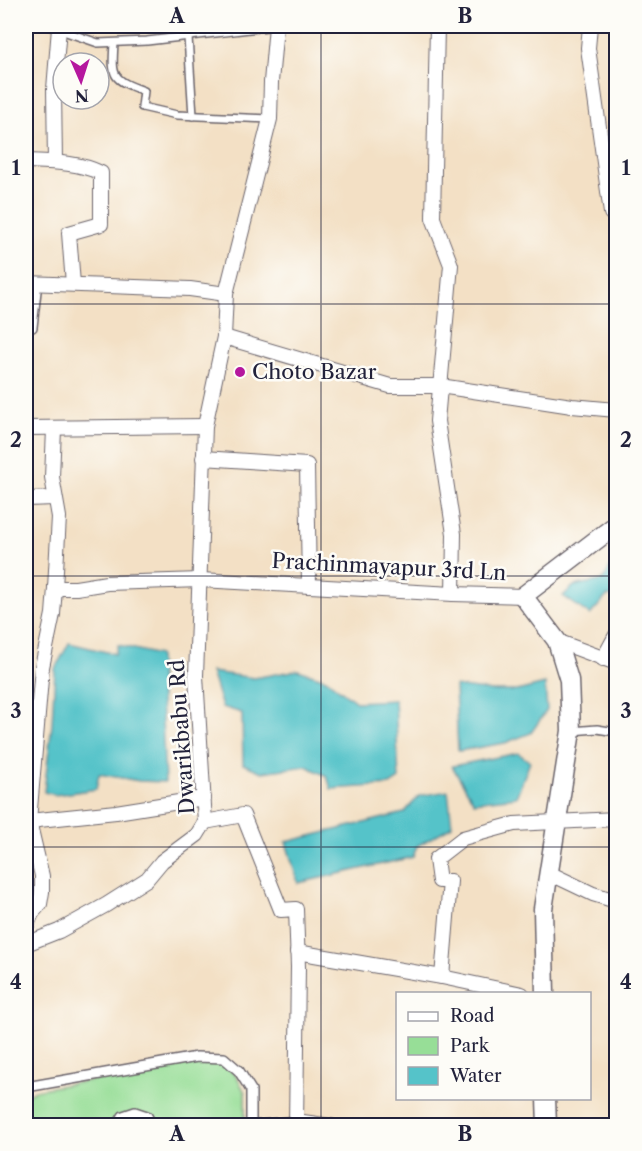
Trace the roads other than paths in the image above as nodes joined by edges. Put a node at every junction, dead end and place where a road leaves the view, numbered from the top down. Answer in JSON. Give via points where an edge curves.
{"nodes":[{"id":1,"x":276,"y":26,"type":"edge"},
{"id":2,"x":437,"y":26,"type":"edge"},
{"id":3,"x":590,"y":26,"type":"edge"},
{"id":4,"x":54,"y":27,"type":"edge"},
{"id":5,"x":188,"y":37,"type":"junction"},
{"id":6,"x":114,"y":43,"type":"junction"},
{"id":7,"x":193,"y":116,"type":"junction"},
{"id":8,"x":270,"y":119,"type":"junction"},
{"id":9,"x":26,"y":161,"type":"edge"},
{"id":10,"x":55,"y":162,"type":"junction"},
{"id":11,"x":611,"y":213,"type":"dead end"},
{"id":12,"x":26,"y":283,"type":"edge"},
{"id":13,"x":73,"y":284,"type":"junction"},
{"id":14,"x":26,"y":291,"type":"edge"},
{"id":15,"x":226,"y":294,"type":"junction"},
{"id":16,"x":29,"y":327,"type":"edge"},
{"id":17,"x":224,"y":337,"type":"junction"},
{"id":18,"x":440,"y":386,"type":"junction"},
{"id":19,"x":616,"y":410,"type":"edge"},
{"id":20,"x":205,"y":426,"type":"junction"},
{"id":21,"x":26,"y":428,"type":"edge"},
{"id":22,"x":54,"y":429,"type":"junction"},
{"id":23,"x":203,"y":458,"type":"junction"},
{"id":24,"x":55,"y":498,"type":"junction"},
{"id":25,"x":26,"y":499,"type":"edge"},
{"id":26,"x":616,"y":525,"type":"edge"},
{"id":27,"x":200,"y":576,"type":"junction"},
{"id":28,"x":309,"y":586,"type":"junction"},
{"id":29,"x":55,"y":588,"type":"junction"},
{"id":30,"x":453,"y":594,"type":"junction"},
{"id":31,"x":523,"y":596,"type":"junction"},
{"id":32,"x":616,"y":635,"type":"edge"},
{"id":33,"x":557,"y":641,"type":"junction"},
{"id":34,"x":610,"y":661,"type":"edge"},
{"id":35,"x":571,"y":731,"type":"junction"},
{"id":36,"x":616,"y":732,"type":"edge"},
{"id":37,"x":204,"y":798,"type":"junction"},
{"id":38,"x":616,"y":819,"type":"edge"},
{"id":39,"x":29,"y":821,"type":"junction"},
{"id":40,"x":557,"y":821,"type":"junction"},
{"id":41,"x":205,"y":822,"type":"junction"},
{"id":42,"x":549,"y":873,"type":"junction"},
{"id":43,"x":616,"y":901,"type":"edge"},
{"id":44,"x":29,"y":909,"type":"edge"},
{"id":45,"x":26,"y":927,"type":"edge"},
{"id":46,"x":26,"y":944,"type":"edge"},
{"id":47,"x":297,"y":952,"type":"junction"},
{"id":48,"x":442,"y":977,"type":"junction"},
{"id":49,"x":517,"y":992,"type":"edge"},
{"id":50,"x":545,"y":992,"type":"edge"},
{"id":51,"x":26,"y":1089,"type":"edge"},
{"id":52,"x":546,"y":1100,"type":"edge"},
{"id":53,"x":296,"y":1123,"type":"edge"},
{"id":54,"x":117,"y":1125,"type":"edge"},
{"id":55,"x":152,"y":1125,"type":"edge"},
{"id":56,"x":253,"y":1125,"type":"edge"},
{"id":57,"x":331,"y":1125,"type":"edge"},
{"id":58,"x":547,"y":1125,"type":"edge"}],
"edges":[{"from":1,"to":5,"type":"lane"},
{"from":1,"to":8,"type":"street","name":"Dwarikbabu Rd"},
{"from":2,"to":18,"type":"street","via":[[433,218],[451,265]]},
{"from":3,"to":11,"type":"street","via":[[588,48]]},
{"from":4,"to":6,"type":"lane","via":[[98,44]]},
{"from":4,"to":10,"type":"street"},
{"from":5,"to":6,"type":"lane"},
{"from":5,"to":7,"type":"lane"},
{"from":6,"to":7,"type":"lane","via":[[113,72],[120,82],[144,91],[142,107]]},
{"from":7,"to":8,"type":"lane"},
{"from":8,"to":15,"type":"street","name":"Dwarikbabu Rd"},
{"from":9,"to":10,"type":"street"},
{"from":10,"to":13,"type":"street","via":[[101,173],[101,224],[69,233]]},
{"from":12,"to":13,"type":"street"},
{"from":13,"to":15,"type":"street"},
{"from":14,"to":16,"type":"street","via":[[36,291]]},
{"from":15,"to":17,"type":"street","name":"Dwarikbabu Rd"},
{"from":17,"to":18,"type":"street","via":[[390,386]]},
{"from":17,"to":20,"type":"street","name":"Dwarikbabu Rd"},
{"from":18,"to":19,"type":"street"},
{"from":18,"to":30,"type":"street","via":[[437,421],[454,534]]},
{"from":20,"to":22,"type":"street"},
{"from":20,"to":23,"type":"street","name":"Dwarikbabu Rd"},
{"from":21,"to":22,"type":"street"},
{"from":22,"to":24,"type":"street"},
{"from":23,"to":27,"type":"street","name":"Dwarikbabu Rd"},
{"from":23,"to":28,"type":"street","via":[[307,465]]},
{"from":24,"to":25,"type":"street"},
{"from":24,"to":29,"type":"street","via":[[59,517]]},
{"from":26,"to":31,"type":"main road"},
{"from":27,"to":28,"type":"street","name":"Prachinmayapur 3rd Ln"},
{"from":27,"to":29,"type":"street","name":"Prachinmayapur 3rd Ln"},
{"from":27,"to":37,"type":"street","name":"Dwarikbabu Rd","via":[[196,676]]},
{"from":28,"to":30,"type":"street","name":"Prachinmayapur 3rd Ln"},
{"from":29,"to":39,"type":"street","via":[[54,614],[42,667]]},
{"from":30,"to":31,"type":"street","name":"Prachinmayapur 3rd Ln"},
{"from":31,"to":33,"type":"main road","name":"Prachinmayapur 3rd Ln"},
{"from":32,"to":34,"type":"street"},
{"from":33,"to":34,"type":"street"},
{"from":33,"to":35,"type":"main road","name":"Prachinmayapur 3rd Ln","via":[[569,680]]},
{"from":35,"to":36,"type":"lane"},
{"from":35,"to":40,"type":"main road","name":"Prachinmayapur 3rd Ln"},
{"from":37,"to":39,"type":"street"},
{"from":37,"to":41,"type":"street","name":"Dwarikbabu Rd"},
{"from":38,"to":40,"type":"street"},
{"from":39,"to":44,"type":"street","via":[[42,884],[40,904]]},
{"from":40,"to":42,"type":"main road","name":"Prachinmayapur 3rd Ln"},
{"from":40,"to":48,"type":"street","via":[[514,824],[463,838],[436,859],[439,881],[450,881]]},
{"from":41,"to":46,"type":"street","via":[[197,835],[162,861],[147,879],[59,931]]},
{"from":41,"to":47,"type":"street","name":"Dwarikbabu Rd","via":[[243,815],[281,910],[296,909]]},
{"from":42,"to":43,"type":"street"},
{"from":42,"to":50,"type":"main road","name":"Prachinmayapur 3rd Ln","via":[[543,909]]},
{"from":44,"to":45,"type":"street"},
{"from":47,"to":48,"type":"street"},
{"from":47,"to":53,"type":"street","name":"Dwarikbabu Rd"},
{"from":48,"to":49,"type":"street"},
{"from":51,"to":56,"type":"street","via":[[197,1056],[224,1058],[239,1071],[250,1090]]},
{"from":52,"to":58,"type":"main road"},
{"from":53,"to":56,"type":"street"},
{"from":53,"to":57,"type":"street"},
{"from":54,"to":55,"type":"street","via":[[123,1116],[135,1112],[147,1116]]}]}
